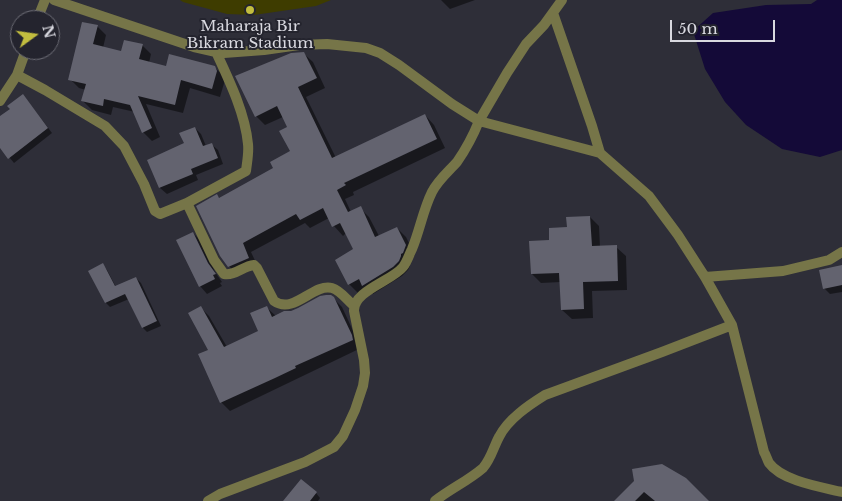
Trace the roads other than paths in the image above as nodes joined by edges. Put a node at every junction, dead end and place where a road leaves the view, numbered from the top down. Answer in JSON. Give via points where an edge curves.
{"nodes":[{"id":1,"x":54,"y":0,"type":"edge"},
{"id":2,"x":562,"y":0,"type":"edge"},
{"id":3,"x":553,"y":13,"type":"junction"},
{"id":4,"x":216,"y":52,"type":"junction"},
{"id":5,"x":22,"y":60,"type":"edge"},
{"id":6,"x":17,"y":75,"type":"junction"},
{"id":7,"x":0,"y":101,"type":"edge"},
{"id":8,"x":479,"y":122,"type":"junction"},
{"id":9,"x":600,"y":153,"type":"junction"},
{"id":10,"x":186,"y":203,"type":"junction"},
{"id":11,"x":842,"y":252,"type":"edge"},
{"id":12,"x":705,"y":277,"type":"junction"},
{"id":13,"x":353,"y":305,"type":"junction"},
{"id":14,"x":732,"y":324,"type":"junction"},
{"id":15,"x":842,"y":492,"type":"edge"},
{"id":16,"x":208,"y":501,"type":"edge"},
{"id":17,"x":435,"y":501,"type":"edge"}],
"edges":[{"from":1,"to":4,"type":"street"},
{"from":2,"to":3,"type":"street"},
{"from":3,"to":8,"type":"street","via":[[526,44]]},
{"from":3,"to":9,"type":"street"},
{"from":4,"to":8,"type":"street","via":[[327,44],[366,48],[380,53]]},
{"from":4,"to":10,"type":"street","via":[[244,123],[248,145],[246,171]]},
{"from":5,"to":6,"type":"street"},
{"from":6,"to":7,"type":"street"},
{"from":6,"to":10,"type":"street","via":[[105,126],[124,146],[155,211],[164,213]]},
{"from":8,"to":9,"type":"street"},
{"from":8,"to":13,"type":"street","via":[[470,143],[434,189],[404,267]]},
{"from":9,"to":12,"type":"street","via":[[649,196]]},
{"from":10,"to":13,"type":"street","via":[[224,274],[254,265],[278,304],[298,301],[327,288],[334,289]]},
{"from":11,"to":12,"type":"street","via":[[829,260],[783,271]]},
{"from":12,"to":14,"type":"street"},
{"from":13,"to":16,"type":"street","via":[[364,373],[363,386],[343,436],[334,447],[305,462]]},
{"from":14,"to":15,"type":"street","via":[[769,462],[790,478]]},
{"from":14,"to":17,"type":"street","via":[[545,395],[507,426],[484,466]]}]}
